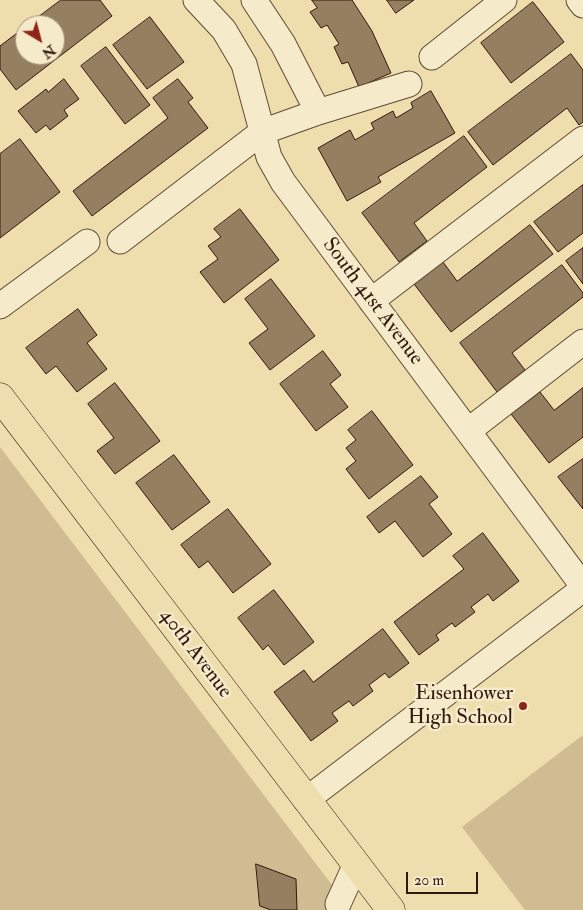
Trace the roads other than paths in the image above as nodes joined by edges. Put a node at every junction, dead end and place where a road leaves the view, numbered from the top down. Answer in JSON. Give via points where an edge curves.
{"nodes":[{"id":1,"x":196,"y":0,"type":"edge"},
{"id":2,"x":254,"y":0,"type":"edge"},
{"id":3,"x":504,"y":0,"type":"edge"},
{"id":4,"x":579,"y":0,"type":"edge"},
{"id":5,"x":583,"y":5,"type":"edge"},
{"id":6,"x":432,"y":57,"type":"dead end"},
{"id":7,"x":409,"y":84,"type":"dead end"},
{"id":8,"x":318,"y":112,"type":"junction"},
{"id":9,"x":262,"y":132,"type":"junction"},
{"id":10,"x":583,"y":139,"type":"edge"},
{"id":11,"x":120,"y":240,"type":"dead end"},
{"id":12,"x":87,"y":242,"type":"dead end"},
{"id":13,"x":371,"y":301,"type":"junction"},
{"id":14,"x":0,"y":306,"type":"edge"},
{"id":15,"x":583,"y":342,"type":"edge"},
{"id":16,"x":0,"y":397,"type":"edge"},
{"id":17,"x":468,"y":431,"type":"junction"},
{"id":18,"x":583,"y":588,"type":"edge"},
{"id":19,"x":306,"y":800,"type":"junction"},
{"id":20,"x":356,"y":864,"type":"junction"},
{"id":21,"x":338,"y":904,"type":"dead end"},
{"id":22,"x":391,"y":910,"type":"edge"}],
"edges":[{"from":1,"to":9,"type":"street","name":"South 41st Avenue","via":[[224,30],[244,64]]},
{"from":2,"to":8,"type":"street","via":[[283,44]]},
{"from":3,"to":6,"type":"street"},
{"from":4,"to":5,"type":"street"},
{"from":7,"to":8,"type":"street"},
{"from":8,"to":9,"type":"street"},
{"from":9,"to":11,"type":"street"},
{"from":9,"to":13,"type":"street","name":"South 41st Avenue","via":[[269,157],[283,182]]},
{"from":10,"to":13,"type":"street"},
{"from":12,"to":14,"type":"street"},
{"from":13,"to":17,"type":"street","name":"South 41st Avenue"},
{"from":15,"to":17,"type":"street"},
{"from":16,"to":19,"type":"main road","name":"40th Avenue"},
{"from":17,"to":18,"type":"street","name":"South 41st Avenue"},
{"from":18,"to":19,"type":"street"},
{"from":19,"to":20,"type":"main road","name":"40th Avenue"},
{"from":20,"to":21,"type":"street"},
{"from":20,"to":22,"type":"main road","name":"40th Avenue"}]}
